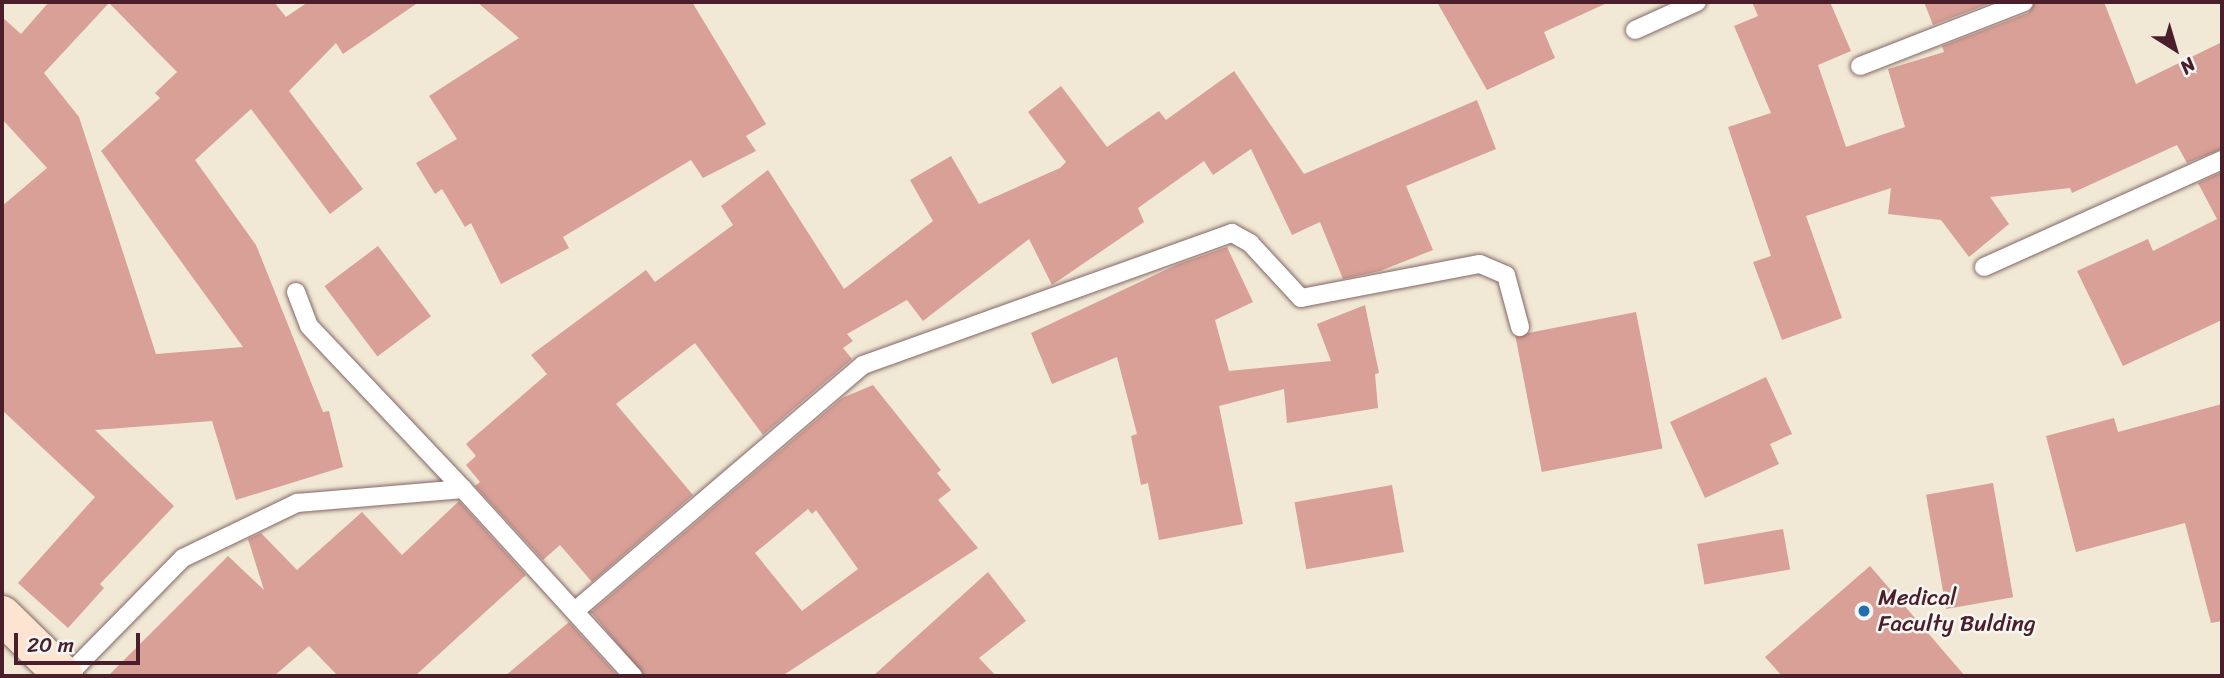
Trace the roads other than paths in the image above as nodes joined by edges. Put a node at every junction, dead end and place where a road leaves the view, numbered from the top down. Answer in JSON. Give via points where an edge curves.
{"nodes":[{"id":1,"x":1697,"y":2,"type":"edge"},
{"id":2,"x":2024,"y":2,"type":"edge"},
{"id":3,"x":1635,"y":30,"type":"dead end"},
{"id":4,"x":1860,"y":66,"type":"dead end"},
{"id":5,"x":2222,"y":160,"type":"edge"},
{"id":6,"x":1984,"y":267,"type":"dead end"},
{"id":7,"x":296,"y":292,"type":"dead end"},
{"id":8,"x":1520,"y":327,"type":"dead end"},
{"id":9,"x":463,"y":489,"type":"junction"},
{"id":10,"x":576,"y":610,"type":"junction"},
{"id":11,"x":2,"y":615,"type":"edge"},
{"id":12,"x":65,"y":676,"type":"edge"},
{"id":13,"x":633,"y":676,"type":"edge"}],
"edges":[{"from":1,"to":3,"type":"lane"},
{"from":2,"to":4,"type":"lane"},
{"from":5,"to":6,"type":"lane"},
{"from":7,"to":9,"type":"lane","via":[[309,326]]},
{"from":8,"to":10,"type":"lane","via":[[1506,275],[1480,264],[1301,298],[1251,243],[1232,233],[863,365]]},
{"from":9,"to":10,"type":"lane"},
{"from":9,"to":12,"type":"lane","via":[[297,503],[183,558]]},
{"from":10,"to":13,"type":"lane"},
{"from":11,"to":12,"type":"street"}]}
